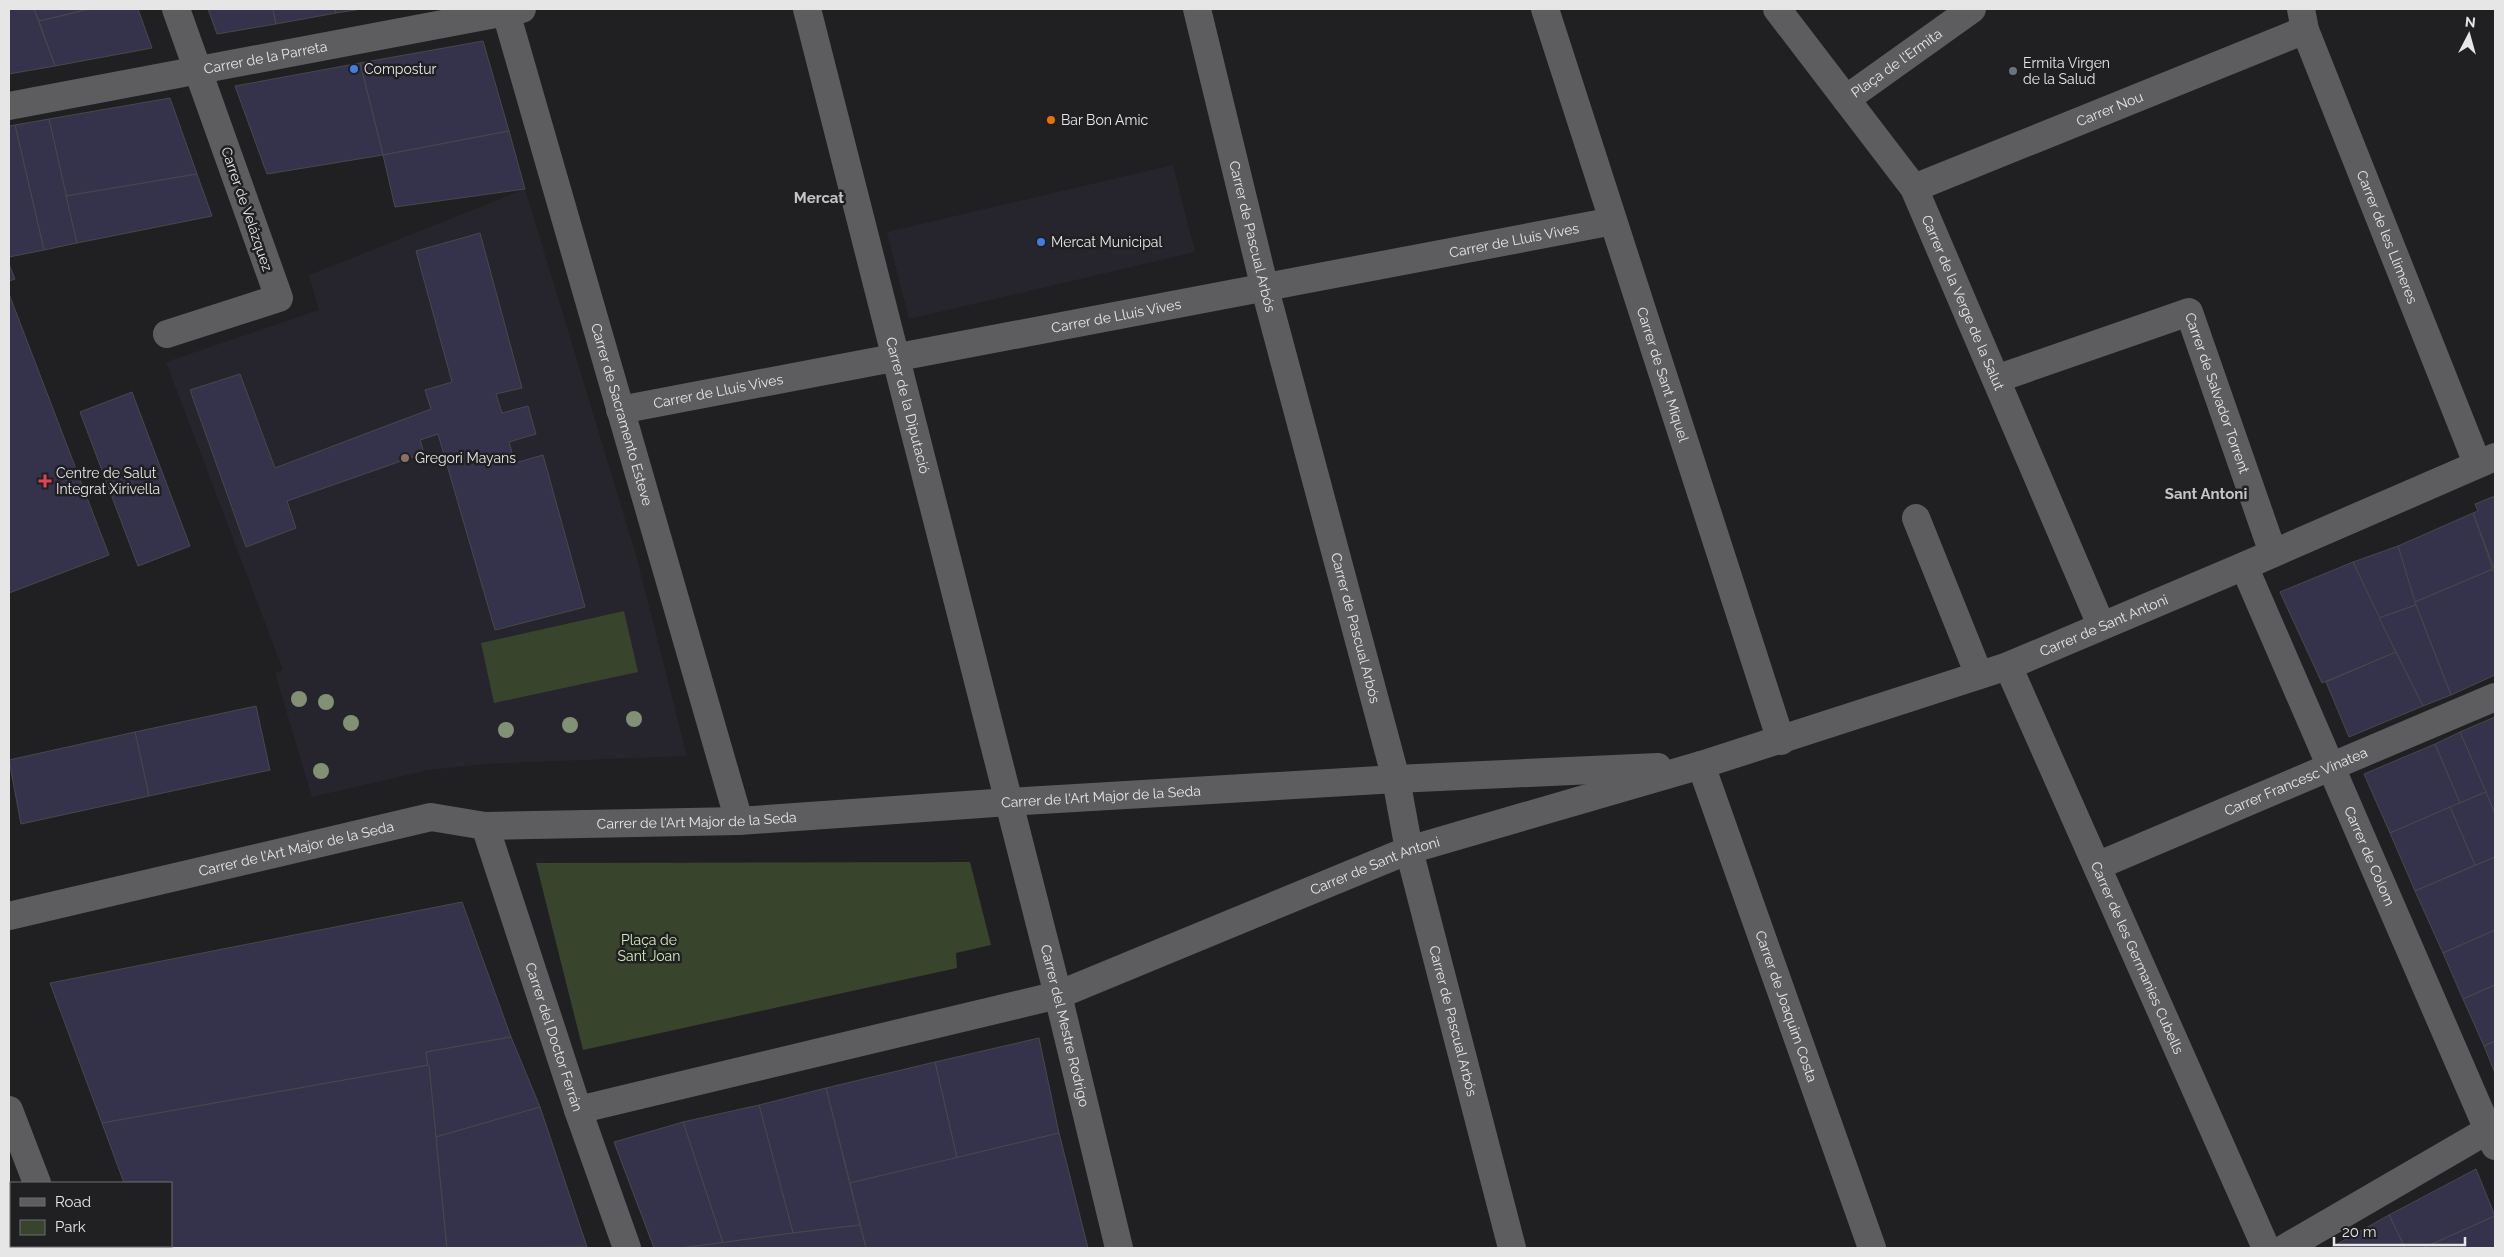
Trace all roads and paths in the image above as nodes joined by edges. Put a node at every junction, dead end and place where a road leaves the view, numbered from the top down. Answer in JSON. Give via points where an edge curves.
{"nodes":[{"id":1,"x":176,"y":9,"type":"edge"},
{"id":2,"x":807,"y":9,"type":"edge"},
{"id":3,"x":1197,"y":9,"type":"edge"},
{"id":4,"x":1545,"y":9,"type":"edge"},
{"id":5,"x":1777,"y":9,"type":"edge"},
{"id":6,"x":1972,"y":9,"type":"edge"},
{"id":7,"x":511,"y":10,"type":"edge"},
{"id":8,"x":2303,"y":20,"type":"edge"},
{"id":9,"x":199,"y":71,"type":"junction"},
{"id":10,"x":1846,"y":99,"type":"junction"},
{"id":11,"x":9,"y":106,"type":"edge"},
{"id":12,"x":1914,"y":188,"type":"junction"},
{"id":13,"x":1612,"y":221,"type":"junction"},
{"id":14,"x":1265,"y":289,"type":"junction"},
{"id":15,"x":166,"y":334,"type":"dead end"},
{"id":16,"x":897,"y":356,"type":"junction"},
{"id":17,"x":1996,"y":379,"type":"junction"},
{"id":18,"x":620,"y":410,"type":"junction"},
{"id":19,"x":2486,"y":460,"type":"edge"},
{"id":20,"x":1916,"y":518,"type":"dead end"},
{"id":21,"x":2273,"y":553,"type":"junction"},
{"id":22,"x":2244,"y":566,"type":"junction"},
{"id":23,"x":2102,"y":625,"type":"junction"},
{"id":24,"x":2008,"y":666,"type":"junction"},
{"id":25,"x":1979,"y":675,"type":"junction"},
{"id":26,"x":2495,"y":697,"type":"edge"},
{"id":27,"x":1780,"y":740,"type":"junction"},
{"id":28,"x":1702,"y":765,"type":"junction"},
{"id":29,"x":2331,"y":766,"type":"junction"},
{"id":30,"x":1396,"y":779,"type":"junction"},
{"id":31,"x":1009,"y":802,"type":"junction"},
{"id":32,"x":739,"y":821,"type":"junction"},
{"id":33,"x":485,"y":826,"type":"junction"},
{"id":34,"x":1409,"y":850,"type":"junction"},
{"id":35,"x":2097,"y":866,"type":"junction"},
{"id":36,"x":9,"y":916,"type":"edge"},
{"id":37,"x":1058,"y":995,"type":"junction"},
{"id":38,"x":9,"y":1110,"type":"edge"},
{"id":39,"x":578,"y":1110,"type":"junction"},
{"id":40,"x":2493,"y":1134,"type":"edge"},
{"id":41,"x":37,"y":1182,"type":"edge"},
{"id":42,"x":627,"y":1248,"type":"edge"},
{"id":43,"x":1119,"y":1248,"type":"edge"},
{"id":44,"x":1512,"y":1248,"type":"edge"},
{"id":45,"x":1872,"y":1248,"type":"edge"},
{"id":46,"x":2266,"y":1248,"type":"edge"},
{"id":47,"x":2285,"y":1248,"type":"edge"}],
"edges":[{"from":1,"to":9,"type":"street","name":"Carrer de Velázquez"},
{"from":2,"to":16,"type":"street","name":"Carrer de la Diputació"},
{"from":3,"to":14,"type":"street","name":"Carrer de Pascual Arbós"},
{"from":4,"to":13,"type":"street","name":"Carrer de Sant Miquel"},
{"from":5,"to":10,"type":"street","name":"Carrer de la Verge de la Salut"},
{"from":6,"to":10,"type":"street","name":"Plaça de l'Ermita"},
{"from":7,"to":9,"type":"street","name":"Carrer de la Parreta"},
{"from":7,"to":18,"type":"street","name":"Carrer de Sacramento Esteve"},
{"from":8,"to":12,"type":"street","name":"Carrer Nou"},
{"from":8,"to":19,"type":"street","name":"Carrer de les Llimeres"},
{"from":9,"to":11,"type":"street","name":"Carrer de la Parreta"},
{"from":9,"to":15,"type":"street","name":"Carrer de Velázquez","via":[[278,298]]},
{"from":10,"to":12,"type":"street","name":"Carrer de la Verge de la Salut"},
{"from":12,"to":17,"type":"street","name":"Carrer de la Verge de la Salut"},
{"from":13,"to":14,"type":"street","name":"Carrer de Lluís Vives"},
{"from":13,"to":27,"type":"street","name":"Carrer de Sant Miquel"},
{"from":14,"to":16,"type":"street","name":"Carrer de Lluís Vives"},
{"from":14,"to":30,"type":"street","name":"Carrer de Pascual Arbós"},
{"from":16,"to":18,"type":"street","name":"Carrer de Lluís Vives"},
{"from":16,"to":31,"type":"street","name":"Carrer de la Diputació"},
{"from":17,"to":21,"type":"street","name":"Carrer de Salvador Torrent","via":[[2189,312]]},
{"from":17,"to":23,"type":"street","name":"Carrer de la Verge de la Salut"},
{"from":18,"to":32,"type":"street","name":"Carrer de Sacramento Esteve"},
{"from":19,"to":21,"type":"street","name":"Carrer de Sant Antoni"},
{"from":20,"to":25,"type":"street"},
{"from":21,"to":22,"type":"street","name":"Carrer de Sant Antoni"},
{"from":22,"to":23,"type":"street","name":"Carrer de Sant Antoni"},
{"from":22,"to":29,"type":"street","name":"Carrer de Colom"},
{"from":23,"to":24,"type":"street","name":"Carrer de Sant Antoni"},
{"from":24,"to":25,"type":"street","name":"Carrer de Sant Antoni"},
{"from":24,"to":35,"type":"street","name":"Carrer de les Germanies Cubells"},
{"from":25,"to":27,"type":"street","name":"Carrer de Sant Antoni"},
{"from":26,"to":29,"type":"street","name":"Carrer Francesc Vinatea"},
{"from":27,"to":28,"type":"street","name":"Carrer de Sant Antoni"},
{"from":28,"to":30,"type":"street","name":"Carrer de Sant Antoni"},
{"from":28,"to":34,"type":"street","name":"Carrer de Sant Antoni"},
{"from":28,"to":45,"type":"street","name":"Carrer de Joaquim Costa"},
{"from":29,"to":35,"type":"street","name":"Carrer Francesc Vinatea"},
{"from":29,"to":40,"type":"street","name":"Carrer de Colom"},
{"from":30,"to":31,"type":"street","name":"Carrer de l'Art Major de la Seda"},
{"from":30,"to":34,"type":"street","name":"Carrer de Pascual Arbós"},
{"from":31,"to":32,"type":"street","name":"Carrer de l'Art Major de la Seda"},
{"from":31,"to":37,"type":"street","name":"Carrer del Mestre Rodrigo"},
{"from":32,"to":33,"type":"street","name":"Carrer de l'Art Major de la Seda"},
{"from":33,"to":36,"type":"street","name":"Carrer de l'Art Major de la Seda","via":[[431,816]]},
{"from":33,"to":39,"type":"street","name":"Carrer del Doctor Ferrán"},
{"from":34,"to":37,"type":"street","name":"Carrer de Sant Antoni"},
{"from":34,"to":44,"type":"street","name":"Carrer de Pascual Arbós"},
{"from":35,"to":46,"type":"street","name":"Carrer de les Germanies Cubells"},
{"from":37,"to":39,"type":"street"},
{"from":37,"to":43,"type":"street","name":"Carrer del Mestre Rodrigo"},
{"from":38,"to":41,"type":"street"},
{"from":39,"to":42,"type":"street","name":"Carrer del Doctor Ferrán"},
{"from":40,"to":47,"type":"street"}]}
